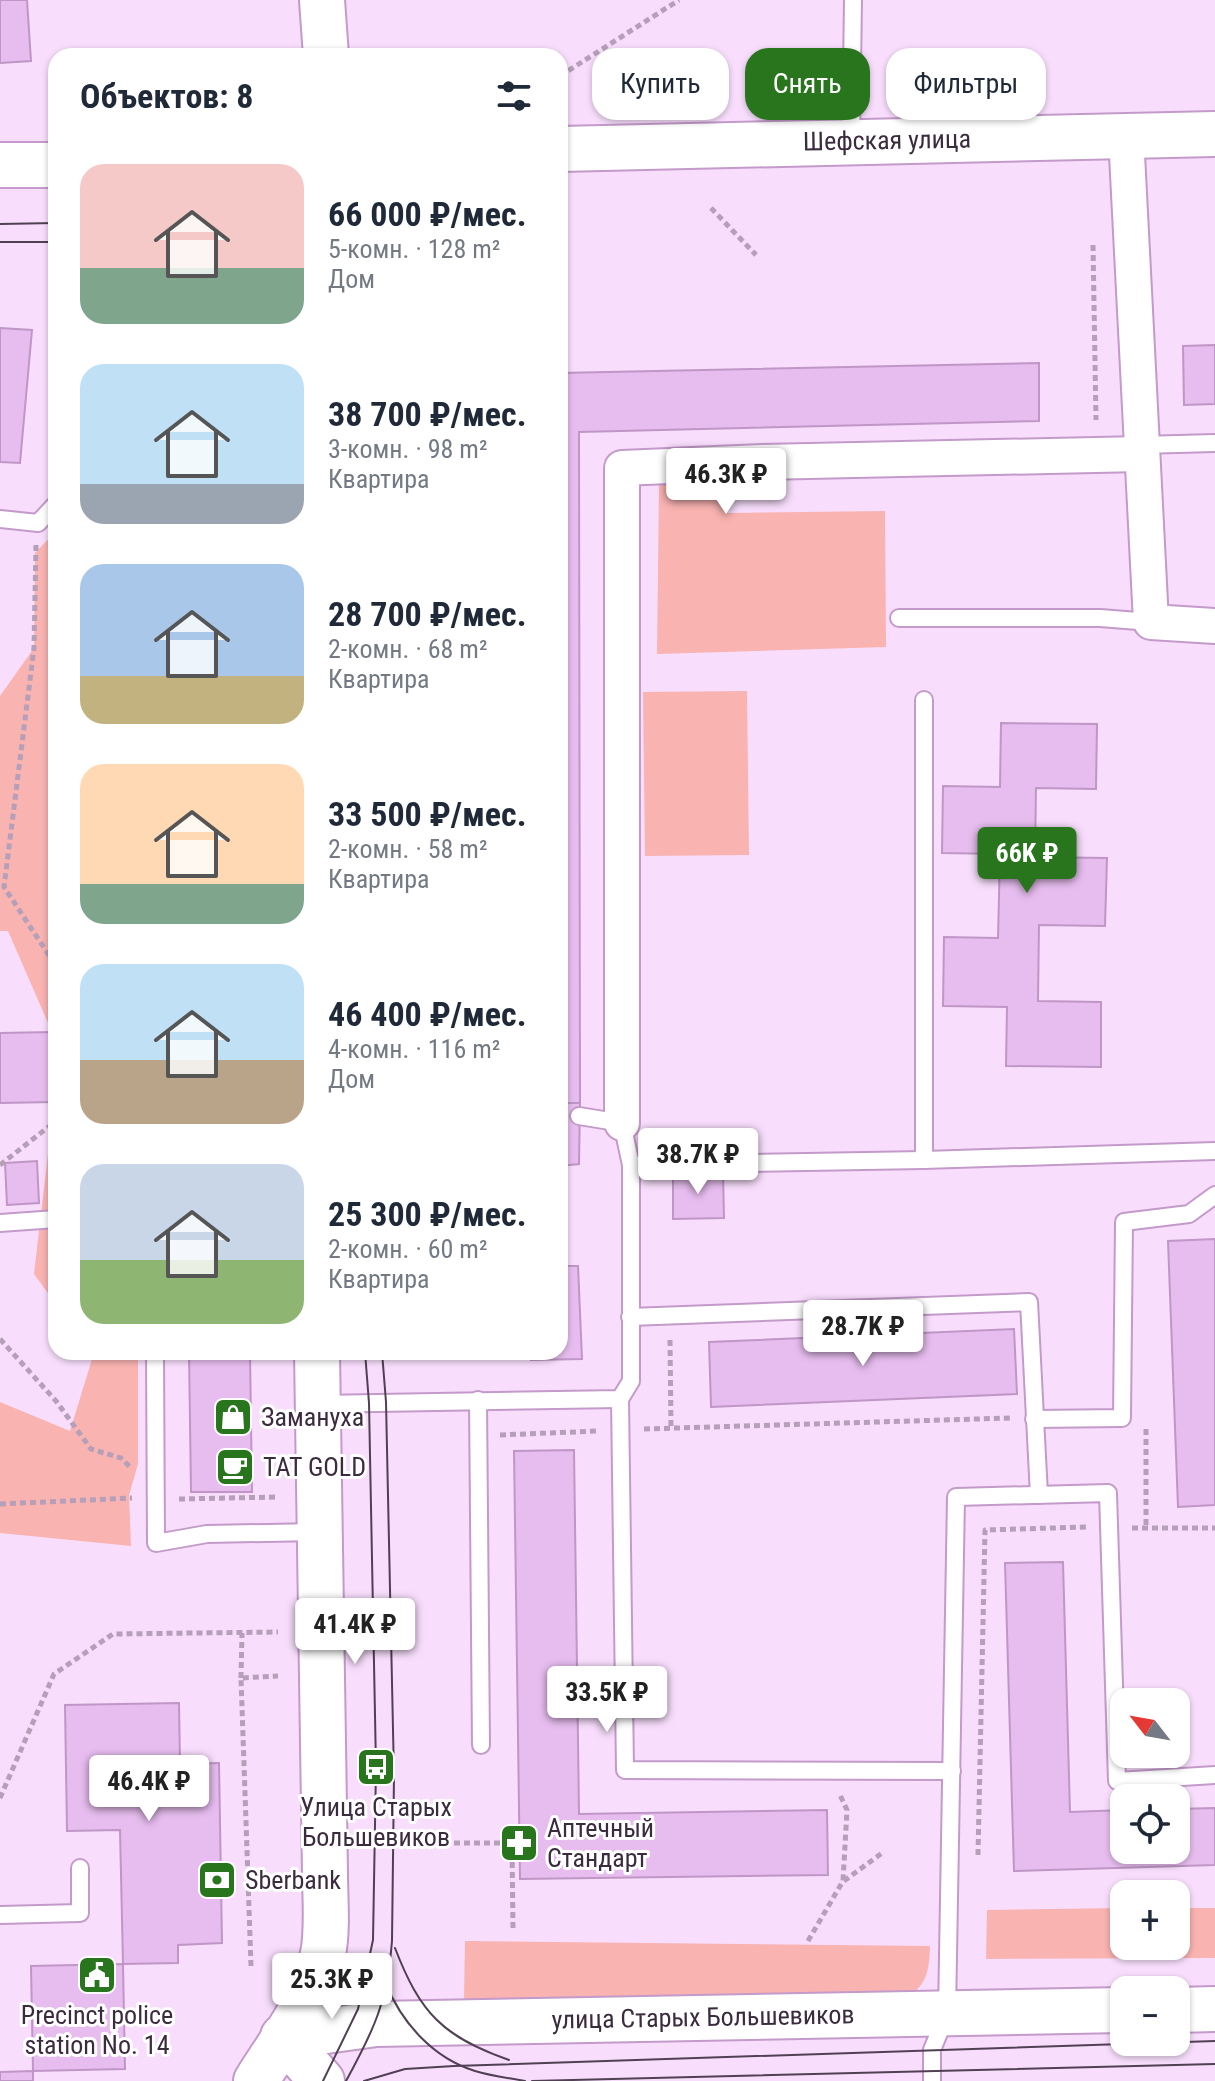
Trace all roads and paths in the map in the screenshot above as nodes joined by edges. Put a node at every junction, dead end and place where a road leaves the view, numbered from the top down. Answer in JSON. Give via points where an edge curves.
{"nodes":[{"id":1,"x":322,"y":0,"type":"edge"},
{"id":2,"x":679,"y":0,"type":"edge"},
{"id":3,"x":853,"y":0,"type":"edge"},
{"id":4,"x":325,"y":48,"type":"edge"},
{"id":5,"x":568,"y":71,"type":"edge"},
{"id":6,"x":1215,"y":134,"type":"edge"},
{"id":7,"x":1126,"y":135,"type":"junction"},
{"id":8,"x":851,"y":141,"type":"junction"},
{"id":9,"x":568,"y":149,"type":"edge"},
{"id":10,"x":0,"y":165,"type":"edge"},
{"id":11,"x":48,"y":165,"type":"edge"},
{"id":12,"x":711,"y":208,"type":"dead end"},
{"id":13,"x":1093,"y":245,"type":"dead end"},
{"id":14,"x":756,"y":255,"type":"dead end"},
{"id":15,"x":1096,"y":433,"type":"dead end"},
{"id":16,"x":1215,"y":443,"type":"edge"},
{"id":17,"x":1141,"y":450,"type":"junction"},
{"id":18,"x":48,"y":512,"type":"edge"},
{"id":19,"x":0,"y":519,"type":"edge"},
{"id":20,"x":38,"y":523,"type":"junction"},
{"id":21,"x":899,"y":618,"type":"dead end"},
{"id":22,"x":1151,"y":622,"type":"junction"},
{"id":23,"x":1215,"y":626,"type":"edge"},
{"id":24,"x":924,"y":700,"type":"dead end"},
{"id":25,"x":2,"y":884,"type":"edge"},
{"id":26,"x":48,"y":954,"type":"edge"},
{"id":27,"x":579,"y":1116,"type":"dead end"},
{"id":28,"x":622,"y":1123,"type":"junction"},
{"id":29,"x":48,"y":1127,"type":"edge"},
{"id":30,"x":1215,"y":1151,"type":"edge"},
{"id":31,"x":924,"y":1160,"type":"junction"},
{"id":32,"x":0,"y":1165,"type":"edge"},
{"id":33,"x":631,"y":1165,"type":"junction"},
{"id":34,"x":1215,"y":1195,"type":"edge"},
{"id":35,"x":48,"y":1220,"type":"edge"},
{"id":36,"x":0,"y":1223,"type":"edge"},
{"id":37,"x":630,"y":1317,"type":"junction"},
{"id":38,"x":669,"y":1327,"type":"dead end"},
{"id":39,"x":0,"y":1339,"type":"edge"},
{"id":40,"x":155,"y":1360,"type":"edge"},
{"id":41,"x":317,"y":1360,"type":"edge"},
{"id":42,"x":620,"y":1399,"type":"junction"},
{"id":43,"x":478,"y":1400,"type":"junction"},
{"id":44,"x":317,"y":1404,"type":"junction"},
{"id":45,"x":1145,"y":1417,"type":"dead end"},
{"id":46,"x":1013,"y":1418,"type":"dead end"},
{"id":47,"x":1034,"y":1419,"type":"junction"},
{"id":48,"x":671,"y":1428,"type":"junction"},
{"id":49,"x":621,"y":1430,"type":"junction"},
{"id":50,"x":600,"y":1431,"type":"junction"},
{"id":51,"x":477,"y":1436,"type":"junction"},
{"id":52,"x":600,"y":1446,"type":"dead end"},
{"id":53,"x":1039,"y":1495,"type":"junction"},
{"id":54,"x":157,"y":1497,"type":"junction"},
{"id":55,"x":278,"y":1497,"type":"dead end"},
{"id":56,"x":0,"y":1504,"type":"edge"},
{"id":57,"x":1109,"y":1528,"type":"junction"},
{"id":58,"x":1146,"y":1528,"type":"junction"},
{"id":59,"x":1215,"y":1528,"type":"edge"},
{"id":60,"x":319,"y":1532,"type":"junction"},
{"id":61,"x":278,"y":1632,"type":"dead end"},
{"id":62,"x":242,"y":1633,"type":"junction"},
{"id":63,"x":278,"y":1676,"type":"dead end"},
{"id":64,"x":241,"y":1678,"type":"junction"},
{"id":65,"x":481,"y":1745,"type":"dead end"},
{"id":66,"x":952,"y":1771,"type":"junction"},
{"id":67,"x":1215,"y":1775,"type":"edge"},
{"id":68,"x":834,"y":1783,"type":"dead end"},
{"id":69,"x":0,"y":1798,"type":"edge"},
{"id":70,"x":454,"y":1843,"type":"dead end"},
{"id":71,"x":882,"y":1853,"type":"dead end"},
{"id":72,"x":978,"y":1858,"type":"dead end"},
{"id":73,"x":80,"y":1868,"type":"dead end"},
{"id":74,"x":843,"y":1881,"type":"junction"},
{"id":75,"x":0,"y":1915,"type":"edge"},
{"id":76,"x":513,"y":1931,"type":"dead end"},
{"id":77,"x":808,"y":1941,"type":"dead end"},
{"id":78,"x":323,"y":1952,"type":"junction"},
{"id":79,"x":251,"y":1966,"type":"dead end"},
{"id":80,"x":1215,"y":2009,"type":"edge"},
{"id":81,"x":1110,"y":2010,"type":"edge"},
{"id":82,"x":1190,"y":2010,"type":"edge"},
{"id":83,"x":947,"y":2013,"type":"junction"},
{"id":84,"x":408,"y":2023,"type":"junction"},
{"id":85,"x":283,"y":2037,"type":"junction"},
{"id":86,"x":256,"y":2081,"type":"edge"},
{"id":87,"x":322,"y":2081,"type":"edge"},
{"id":88,"x":932,"y":2081,"type":"edge"}],
"edges":[{"from":1,"to":4,"type":"main road"},
{"from":2,"to":5,"type":"path"},
{"from":3,"to":8,"type":"lane"},
{"from":6,"to":7,"type":"main road","name":"Шефская улица"},
{"from":7,"to":8,"type":"main road","name":"Шефская улица"},
{"from":7,"to":17,"type":"street"},
{"from":8,"to":9,"type":"main road","name":"Шефская улица"},
{"from":10,"to":11,"type":"main road"},
{"from":12,"to":14,"type":"path"},
{"from":13,"to":15,"type":"path"},
{"from":16,"to":17,"type":"lane"},
{"from":17,"to":22,"type":"street"},
{"from":17,"to":28,"type":"street","via":[[622,468]]},
{"from":18,"to":20,"type":"lane"},
{"from":19,"to":20,"type":"lane"},
{"from":20,"to":25,"type":"path","via":[[34,648]]},
{"from":21,"to":22,"type":"lane"},
{"from":22,"to":23,"type":"street"},
{"from":24,"to":31,"type":"lane"},
{"from":25,"to":26,"type":"path"},
{"from":27,"to":28,"type":"lane"},
{"from":28,"to":33,"type":"lane"},
{"from":29,"to":32,"type":"path"},
{"from":30,"to":31,"type":"lane"},
{"from":31,"to":33,"type":"lane"},
{"from":33,"to":37,"type":"lane"},
{"from":34,"to":47,"type":"lane","via":[[1189,1214],[1124,1222],[1122,1418]]},
{"from":35,"to":36,"type":"lane"},
{"from":37,"to":42,"type":"lane","via":[[631,1381]]},
{"from":37,"to":47,"type":"lane","via":[[1029,1302]]},
{"from":38,"to":48,"type":"path"},
{"from":39,"to":54,"type":"path","via":[[91,1449],[121,1458]]},
{"from":40,"to":54,"type":"lane"},
{"from":41,"to":44,"type":"main road"},
{"from":42,"to":43,"type":"lane"},
{"from":42,"to":49,"type":"lane"},
{"from":43,"to":44,"type":"lane"},
{"from":43,"to":51,"type":"lane"},
{"from":44,"to":60,"type":"main road"},
{"from":45,"to":58,"type":"path"},
{"from":46,"to":48,"type":"path"},
{"from":47,"to":53,"type":"lane"},
{"from":48,"to":49,"type":"path"},
{"from":49,"to":50,"type":"path"},
{"from":49,"to":66,"type":"lane","via":[[625,1770]]},
{"from":50,"to":51,"type":"path"},
{"from":50,"to":52,"type":"path"},
{"from":51,"to":65,"type":"lane"},
{"from":53,"to":57,"type":"lane","via":[[1108,1493]]},
{"from":53,"to":66,"type":"lane","via":[[956,1497]]},
{"from":54,"to":55,"type":"path"},
{"from":54,"to":56,"type":"path"},
{"from":54,"to":60,"type":"lane","via":[[156,1543],[207,1534]]},
{"from":57,"to":58,"type":"path"},
{"from":57,"to":67,"type":"lane","via":[[1117,1781]]},
{"from":57,"to":72,"type":"path","via":[[985,1530]]},
{"from":58,"to":59,"type":"path"},
{"from":60,"to":78,"type":"main road"},
{"from":61,"to":62,"type":"path"},
{"from":62,"to":64,"type":"path"},
{"from":62,"to":69,"type":"path","via":[[113,1634],[66,1664],[54,1674]]},
{"from":63,"to":64,"type":"path"},
{"from":64,"to":79,"type":"path"},
{"from":66,"to":83,"type":"lane"},
{"from":68,"to":74,"type":"path","via":[[847,1810]]},
{"from":70,"to":76,"type":"path","via":[[516,1843]]},
{"from":71,"to":74,"type":"path"},
{"from":73,"to":75,"type":"lane","via":[[80,1913]]},
{"from":74,"to":77,"type":"path"},
{"from":78,"to":84,"type":"main road","via":[[332,1983],[347,2004]]},
{"from":78,"to":85,"type":"main road","via":[[319,1970]]},
{"from":80,"to":82,"type":"main road"},
{"from":81,"to":83,"type":"main road","name":"улица Старых Большевиков"},
{"from":83,"to":84,"type":"main road","name":"улица Старых Большевиков"},
{"from":83,"to":88,"type":"lane","via":[[932,2050]]},
{"from":84,"to":85,"type":"main road","name":"улица Старых Большевиков"},
{"from":85,"to":86,"type":"main road"},
{"from":85,"to":87,"type":"main road"}]}
